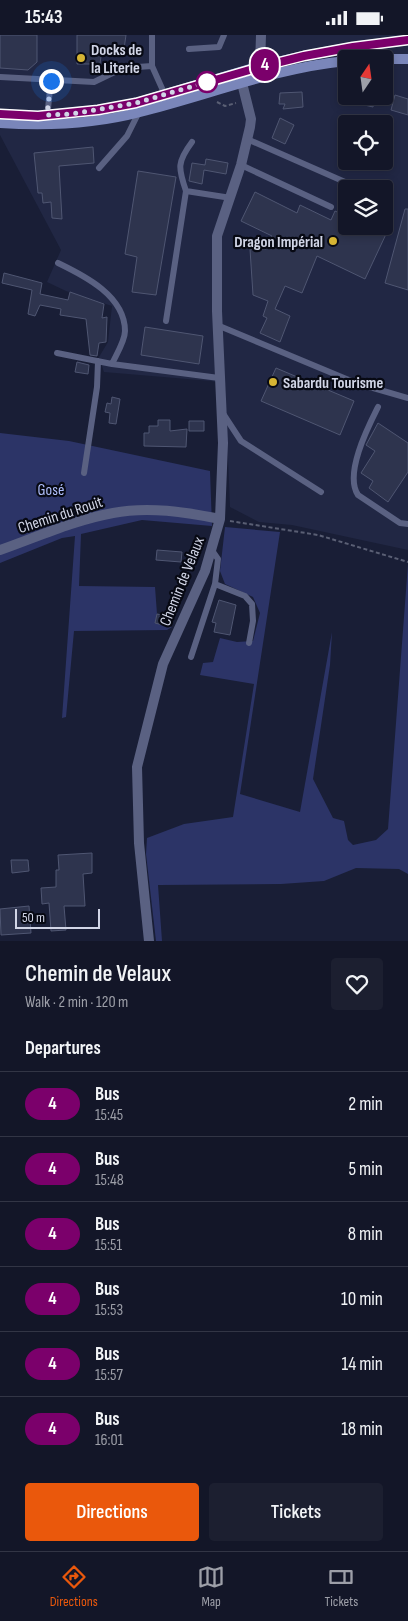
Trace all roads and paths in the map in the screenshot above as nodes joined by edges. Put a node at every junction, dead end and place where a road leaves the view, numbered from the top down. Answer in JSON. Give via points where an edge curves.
{"nodes":[{"id":1,"x":152,"y":35,"type":"edge"},
{"id":2,"x":224,"y":35,"type":"edge"},
{"id":3,"x":261,"y":35,"type":"edge"},
{"id":4,"x":408,"y":40,"type":"edge"},
{"id":5,"x":189,"y":49,"type":"dead end"},
{"id":6,"x":393,"y":59,"type":"edge"},
{"id":7,"x":408,"y":59,"type":"edge"},
{"id":8,"x":338,"y":62,"type":"edge"},
{"id":9,"x":152,"y":66,"type":"junction"},
{"id":10,"x":260,"y":67,"type":"junction"},
{"id":11,"x":0,"y":77,"type":"edge"},
{"id":12,"x":51,"y":81,"type":"junction"},
{"id":13,"x":242,"y":83,"type":"junction"},
{"id":14,"x":164,"y":95,"type":"junction"},
{"id":15,"x":139,"y":113,"type":"junction"},
{"id":16,"x":0,"y":114,"type":"edge"},
{"id":17,"x":47,"y":119,"type":"junction"},
{"id":18,"x":0,"y":123,"type":"edge"},
{"id":19,"x":247,"y":139,"type":"junction"},
{"id":20,"x":192,"y":142,"type":"dead end"},
{"id":21,"x":241,"y":165,"type":"junction"},
{"id":22,"x":99,"y":168,"type":"dead end"},
{"id":23,"x":340,"y":180,"type":"edge"},
{"id":24,"x":186,"y":191,"type":"junction"},
{"id":25,"x":231,"y":198,"type":"junction"},
{"id":26,"x":331,"y":207,"type":"dead end"},
{"id":27,"x":58,"y":263,"type":"dead end"},
{"id":28,"x":166,"y":321,"type":"dead end"},
{"id":29,"x":217,"y":325,"type":"junction"},
{"id":30,"x":57,"y":353,"type":"dead end"},
{"id":31,"x":98,"y":361,"type":"junction"},
{"id":32,"x":112,"y":364,"type":"junction"},
{"id":33,"x":219,"y":378,"type":"junction"},
{"id":34,"x":408,"y":398,"type":"edge"},
{"id":35,"x":378,"y":407,"type":"dead end"},
{"id":36,"x":221,"y":409,"type":"junction"},
{"id":37,"x":84,"y":473,"type":"dead end"},
{"id":38,"x":321,"y":492,"type":"dead end"},
{"id":39,"x":220,"y":519,"type":"junction"},
{"id":40,"x":408,"y":524,"type":"edge"},
{"id":41,"x":211,"y":549,"type":"junction"},
{"id":42,"x":0,"y":550,"type":"edge"},
{"id":43,"x":408,"y":562,"type":"edge"},
{"id":44,"x":215,"y":584,"type":"junction"},
{"id":45,"x":249,"y":643,"type":"dead end"},
{"id":46,"x":191,"y":657,"type":"dead end"},
{"id":47,"x":149,"y":941,"type":"edge"}],
"edges":[{"from":1,"to":9,"type":"lane"},
{"from":2,"to":5,"type":"lane","via":[[218,47]]},
{"from":3,"to":10,"type":"street"},
{"from":4,"to":10,"type":"main road","via":[[353,47]]},
{"from":6,"to":7,"type":"main road"},
{"from":8,"to":13,"type":"main road"},
{"from":9,"to":12,"type":"lane","via":[[123,68],[94,82]]},
{"from":9,"to":14,"type":"lane"},
{"from":10,"to":14,"type":"main road"},
{"from":11,"to":12,"type":"lane"},
{"from":12,"to":17,"type":"lane"},
{"from":13,"to":15,"type":"main road"},
{"from":13,"to":19,"type":"street","name":"Chemin de Velaux","via":[[251,119]]},
{"from":14,"to":17,"type":"main road"},
{"from":15,"to":17,"type":"main road"},
{"from":15,"to":22,"type":"lane","via":[[127,136]]},
{"from":16,"to":17,"type":"main road"},
{"from":17,"to":18,"type":"main road"},
{"from":19,"to":21,"type":"street","name":"Chemin de Velaux"},
{"from":19,"to":23,"type":"lane"},
{"from":20,"to":24,"type":"lane","via":[[179,163]]},
{"from":21,"to":25,"type":"street","name":"Chemin de Velaux"},
{"from":21,"to":26,"type":"lane"},
{"from":24,"to":25,"type":"lane"},
{"from":24,"to":28,"type":"lane"},
{"from":25,"to":29,"type":"street","name":"Chemin de Velaux","via":[[217,236]]},
{"from":27,"to":32,"type":"lane","via":[[108,293],[121,312],[125,333]]},
{"from":29,"to":33,"type":"street","name":"Chemin de Velaux"},
{"from":29,"to":34,"type":"lane","via":[[356,383]]},
{"from":30,"to":31,"type":"lane"},
{"from":31,"to":32,"type":"lane"},
{"from":31,"to":37,"type":"lane"},
{"from":32,"to":33,"type":"lane"},
{"from":33,"to":36,"type":"street","name":"Chemin de Velaux"},
{"from":35,"to":40,"type":"lane","via":[[358,449],[356,491],[400,523]]},
{"from":36,"to":38,"type":"lane","via":[[241,441]]},
{"from":36,"to":39,"type":"street","name":"Chemin de Velaux"},
{"from":39,"to":41,"type":"street","name":"Chemin de Velaux"},
{"from":39,"to":42,"type":"street","name":"Chemin du Rouit","via":[[158,510],[115,512]]},
{"from":39,"to":43,"type":"path","via":[[318,535]]},
{"from":41,"to":44,"type":"lane","via":[[218,559]]},
{"from":41,"to":47,"type":"street","name":"Chemin de Velaux","via":[[205,571],[162,664],[137,767],[139,843]]},
{"from":44,"to":45,"type":"lane","via":[[245,596],[252,604]]},
{"from":44,"to":46,"type":"lane"}]}
